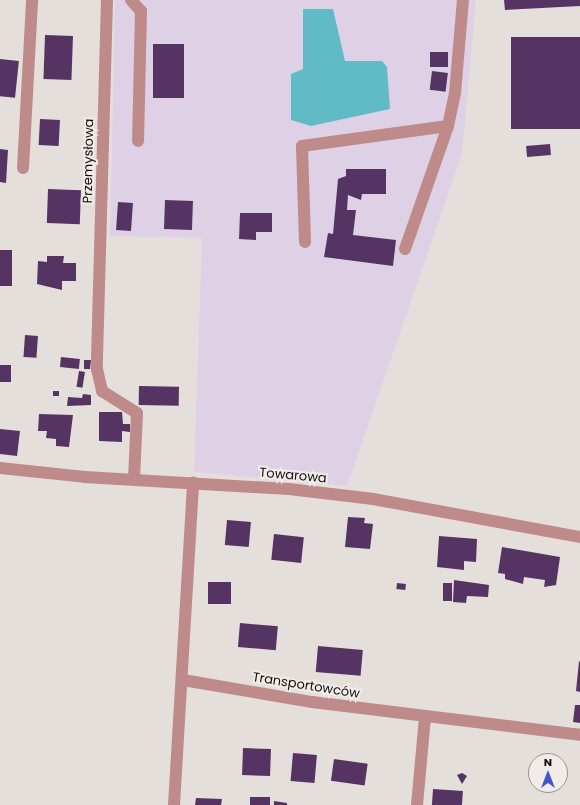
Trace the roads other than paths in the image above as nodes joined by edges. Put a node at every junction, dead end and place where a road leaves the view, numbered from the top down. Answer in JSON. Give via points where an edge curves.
{"nodes":[{"id":1,"x":32,"y":0,"type":"edge"},
{"id":2,"x":107,"y":0,"type":"edge"},
{"id":3,"x":131,"y":0,"type":"edge"},
{"id":4,"x":464,"y":0,"type":"edge"},
{"id":5,"x":448,"y":126,"type":"junction"},
{"id":6,"x":138,"y":141,"type":"dead end"},
{"id":7,"x":23,"y":168,"type":"dead end"},
{"id":8,"x":305,"y":242,"type":"dead end"},
{"id":9,"x":405,"y":249,"type":"dead end"},
{"id":10,"x":0,"y":468,"type":"edge"},
{"id":11,"x":134,"y":479,"type":"junction"},
{"id":12,"x":192,"y":483,"type":"junction"},
{"id":13,"x":580,"y":537,"type":"edge"},
{"id":14,"x":183,"y":680,"type":"junction"},
{"id":15,"x":425,"y":717,"type":"junction"},
{"id":16,"x":580,"y":735,"type":"edge"},
{"id":17,"x":174,"y":805,"type":"edge"},
{"id":18,"x":417,"y":805,"type":"edge"}],
"edges":[{"from":1,"to":7,"type":"street"},
{"from":2,"to":11,"type":"street","name":"Przemysłowa","via":[[97,369],[102,391],[137,413]]},
{"from":3,"to":6,"type":"street","via":[[141,11]]},
{"from":4,"to":5,"type":"street","via":[[455,92]]},
{"from":5,"to":8,"type":"street","via":[[302,146]]},
{"from":5,"to":9,"type":"street"},
{"from":10,"to":11,"type":"street","name":"Towarowa"},
{"from":11,"to":12,"type":"street","name":"Towarowa"},
{"from":12,"to":13,"type":"street","name":"Towarowa","via":[[373,499]]},
{"from":12,"to":14,"type":"street"},
{"from":14,"to":15,"type":"street","name":"Transportowców"},
{"from":14,"to":17,"type":"street"},
{"from":15,"to":16,"type":"street","name":"Transportowców"},
{"from":15,"to":18,"type":"street"}]}
